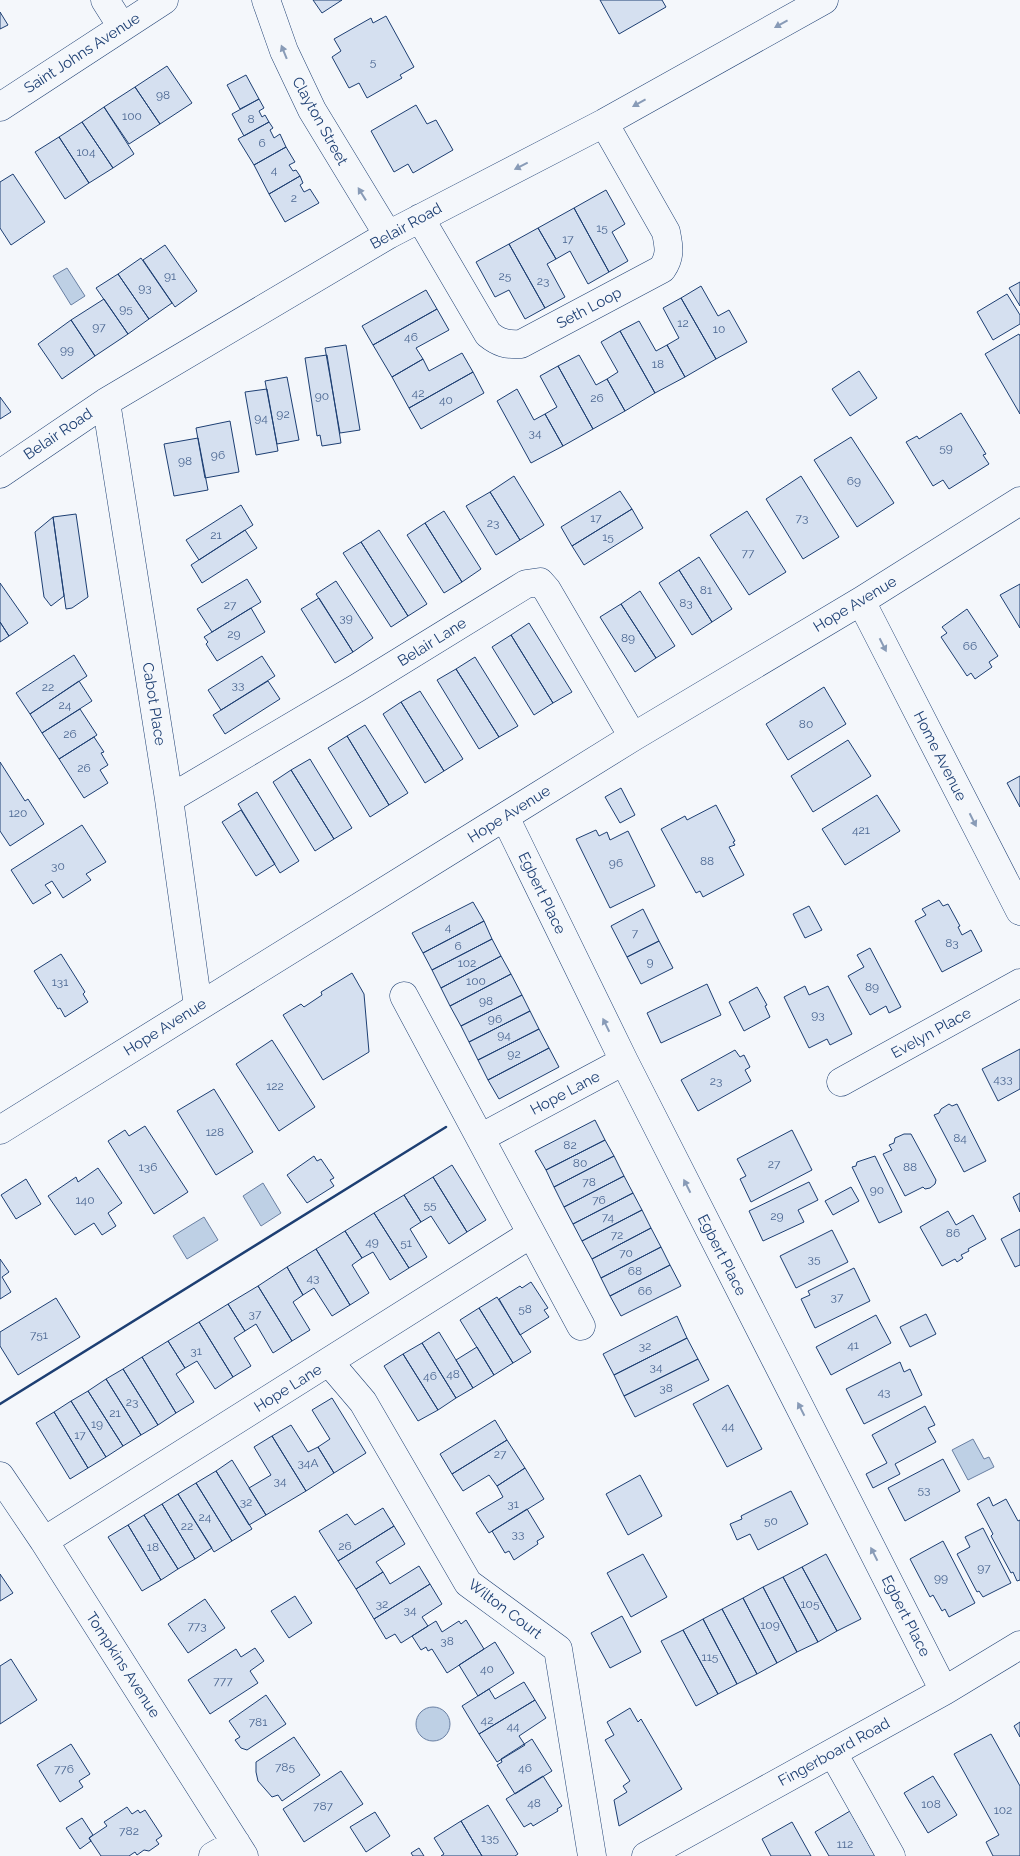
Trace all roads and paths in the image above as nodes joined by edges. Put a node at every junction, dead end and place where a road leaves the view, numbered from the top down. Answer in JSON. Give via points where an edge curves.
{"nodes":[{"id":1,"x":105,"y":0,"type":"edge"},
{"id":2,"x":164,"y":0,"type":"edge"},
{"id":3,"x":266,"y":0,"type":"edge"},
{"id":4,"x":824,"y":0,"type":"edge"},
{"id":5,"x":122,"y":27,"type":"junction"},
{"id":6,"x":0,"y":107,"type":"edge"},
{"id":7,"x":604,"y":123,"type":"junction"},
{"id":8,"x":420,"y":218,"type":"junction"},
{"id":9,"x":388,"y":235,"type":"junction"},
{"id":10,"x":106,"y":402,"type":"junction"},
{"id":11,"x":0,"y":474,"type":"edge"},
{"id":12,"x":1020,"y":501,"type":"edge"},
{"id":13,"x":861,"y":602,"type":"junction"},
{"id":14,"x":633,"y":737,"type":"junction"},
{"id":15,"x":169,"y":799,"type":"junction"},
{"id":16,"x":505,"y":817,"type":"junction"},
{"id":17,"x":1020,"y":911,"type":"edge"},
{"id":18,"x":1020,"y":983,"type":"edge"},
{"id":19,"x":404,"y":996,"type":"dead end"},
{"id":20,"x":198,"y":1006,"type":"junction"},
{"id":21,"x":624,"y":1061,"type":"junction"},
{"id":22,"x":841,"y":1082,"type":"dead end"},
{"id":23,"x":0,"y":1130,"type":"edge"},
{"id":24,"x":480,"y":1138,"type":"junction"},
{"id":25,"x":532,"y":1234,"type":"junction"},
{"id":26,"x":581,"y":1326,"type":"dead end"},
{"id":27,"x":329,"y":1362,"type":"junction"},
{"id":28,"x":0,"y":1476,"type":"edge"},
{"id":29,"x":44,"y":1541,"type":"junction"},
{"id":30,"x":1020,"y":1645,"type":"edge"},
{"id":31,"x":944,"y":1691,"type":"junction"},
{"id":32,"x":833,"y":1753,"type":"junction"},
{"id":33,"x":240,"y":1850,"type":"edge"},
{"id":34,"x":213,"y":1856,"type":"edge"},
{"id":35,"x":592,"y":1856,"type":"edge"},
{"id":36,"x":646,"y":1856,"type":"edge"},
{"id":37,"x":891,"y":1856,"type":"edge"}],
"edges":[{"from":1,"to":5,"type":"street"},
{"from":2,"to":5,"type":"street","name":"Saint Johns Avenue"},
{"from":9,"to":3,"type":"street","name":"Clayton Street","one_way":true,"via":[[312,110],[284,51]]},
{"from":4,"to":7,"type":"street","name":"Belair Road","one_way":true},
{"from":5,"to":6,"type":"street","name":"Saint Johns Avenue"},
{"from":7,"to":8,"type":"street","name":"Belair Road","one_way":true},
{"from":7,"to":8,"type":"street","name":"Seth Loop","via":[[666,232],[670,248],[668,261],[662,269],[521,344],[509,345],[488,334]]},
{"from":8,"to":9,"type":"street","name":"Belair Road"},
{"from":9,"to":10,"type":"street","name":"Belair Road"},
{"from":10,"to":11,"type":"street","name":"Belair Road"},
{"from":10,"to":15,"type":"street","name":"Cabot Place"},
{"from":12,"to":13,"type":"street","name":"Hope Avenue"},
{"from":13,"to":14,"type":"street","name":"Hope Avenue"},
{"from":13,"to":17,"type":"street","name":"Home Avenue","one_way":true},
{"from":14,"to":15,"type":"street","name":"Belair Lane","via":[[540,582],[526,584]]},
{"from":14,"to":16,"type":"street","name":"Hope Avenue"},
{"from":15,"to":20,"type":"street","name":"Cabot Place"},
{"from":16,"to":20,"type":"street","name":"Hope Avenue"},
{"from":21,"to":16,"type":"street","name":"Egbert Place","one_way":true},
{"from":18,"to":22,"type":"street","name":"Evelyn Place"},
{"from":19,"to":24,"type":"street"},
{"from":20,"to":23,"type":"street","name":"Hope Avenue"},
{"from":21,"to":24,"type":"street","name":"Hope Lane"},
{"from":31,"to":21,"type":"street","name":"Egbert Place","one_way":true},
{"from":24,"to":25,"type":"street"},
{"from":25,"to":26,"type":"street"},
{"from":25,"to":27,"type":"street","name":"Hope Lane"},
{"from":27,"to":29,"type":"street","name":"Hope Lane"},
{"from":27,"to":35,"type":"street","name":"Wilton Court","via":[[363,1402],[468,1583],[558,1649]]},
{"from":28,"to":29,"type":"street","name":"Tompkins Avenue"},
{"from":29,"to":33,"type":"street","name":"Tompkins Avenue"},
{"from":30,"to":31,"type":"street","name":"Fingerboard Road"},
{"from":31,"to":32,"type":"street","name":"Fingerboard Road"},
{"from":32,"to":36,"type":"street","name":"Fingerboard Road"},
{"from":32,"to":37,"type":"street"},
{"from":33,"to":34,"type":"street"}]}
